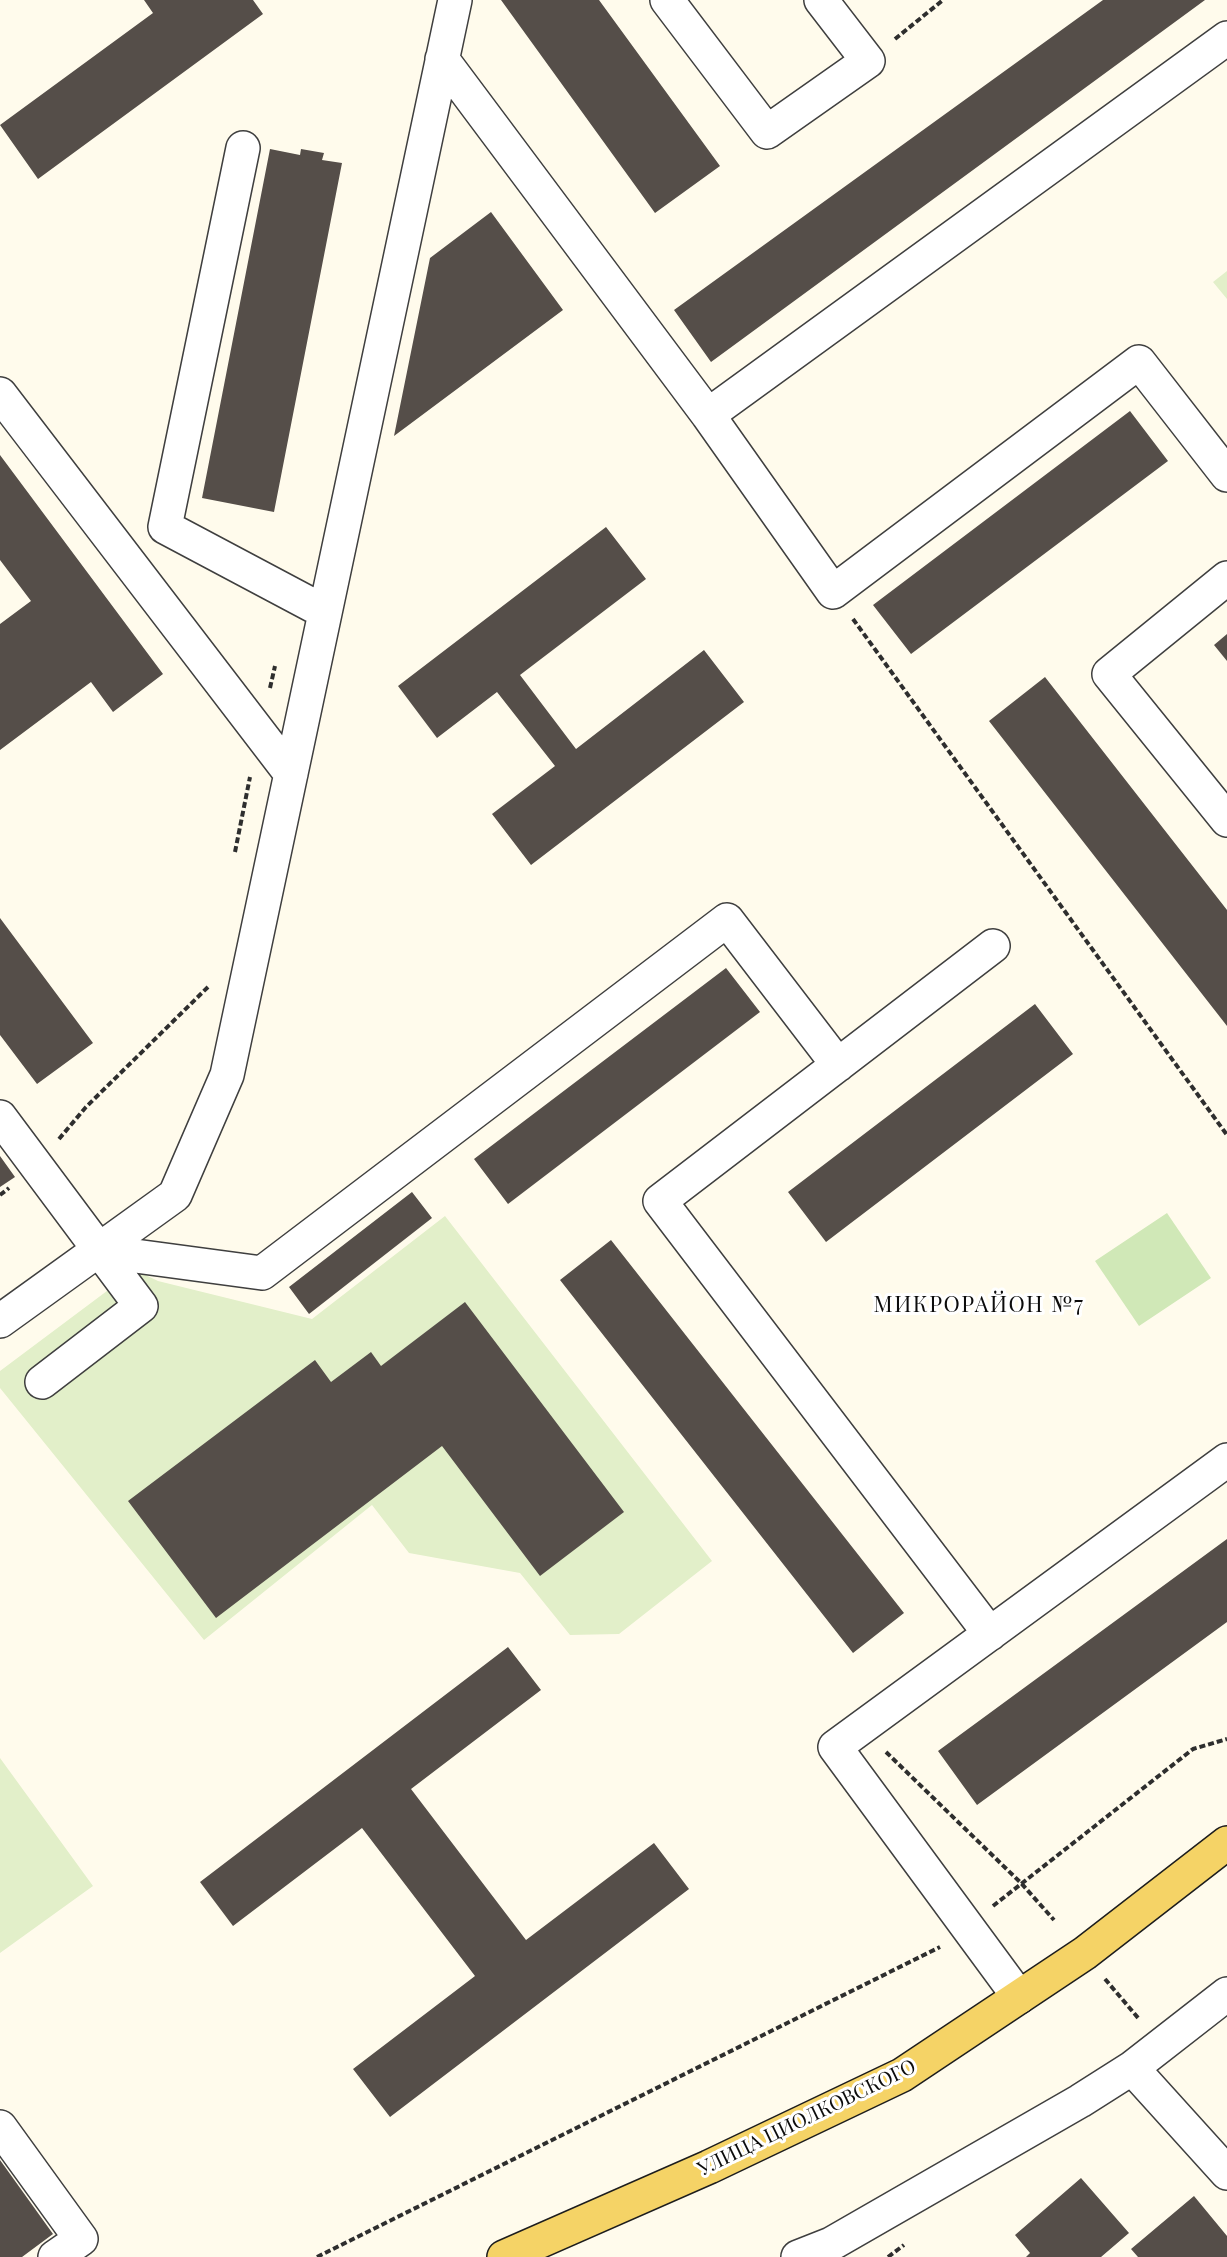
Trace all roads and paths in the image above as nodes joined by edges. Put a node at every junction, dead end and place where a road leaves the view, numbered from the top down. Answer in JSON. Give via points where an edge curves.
{"nodes":[{"id":1,"x":455,"y":0,"type":"edge"},
{"id":2,"x":667,"y":0,"type":"edge"},
{"id":3,"x":821,"y":0,"type":"edge"},
{"id":4,"x":943,"y":0,"type":"edge"},
{"id":5,"x":1227,"y":38,"type":"edge"},
{"id":6,"x":442,"y":59,"type":"junction"},
{"id":7,"x":868,"y":61,"type":"junction"},
{"id":8,"x":243,"y":148,"type":"dead end"},
{"id":9,"x":0,"y":394,"type":"edge"},
{"id":10,"x":708,"y":415,"type":"junction"},
{"id":11,"x":1227,"y":475,"type":"edge"},
{"id":12,"x":1227,"y":578,"type":"edge"},
{"id":13,"x":833,"y":591,"type":"junction"},
{"id":14,"x":325,"y":612,"type":"junction"},
{"id":15,"x":276,"y":663,"type":"dead end"},
{"id":16,"x":259,"y":733,"type":"junction"},
{"id":17,"x":291,"y":774,"type":"junction"},
{"id":18,"x":1227,"y":820,"type":"edge"},
{"id":19,"x":234,"y":859,"type":"dead end"},
{"id":20,"x":993,"y":946,"type":"dead end"},
{"id":21,"x":211,"y":974,"type":"dead end"},
{"id":22,"x":838,"y":1065,"type":"junction"},
{"id":23,"x":0,"y":1117,"type":"edge"},
{"id":24,"x":1227,"y":1135,"type":"edge"},
{"id":25,"x":36,"y":1167,"type":"junction"},
{"id":26,"x":0,"y":1195,"type":"edge"},
{"id":27,"x":98,"y":1251,"type":"junction"},
{"id":28,"x":0,"y":1321,"type":"edge"},
{"id":29,"x":42,"y":1382,"type":"dead end"},
{"id":30,"x":1227,"y":1460,"type":"edge"},
{"id":31,"x":990,"y":1634,"type":"junction"},
{"id":32,"x":862,"y":1728,"type":"junction"},
{"id":33,"x":1227,"y":1739,"type":"edge"},
{"id":34,"x":1227,"y":1843,"type":"edge"},
{"id":35,"x":1021,"y":1883,"type":"junction"},
{"id":36,"x":1054,"y":1920,"type":"dead end"},
{"id":37,"x":967,"y":1926,"type":"junction"},
{"id":38,"x":1227,"y":1994,"type":"edge"},
{"id":39,"x":1019,"y":1997,"type":"junction"},
{"id":40,"x":1132,"y":2067,"type":"junction"},
{"id":41,"x":0,"y":2127,"type":"edge"},
{"id":42,"x":1227,"y":2173,"type":"edge"},
{"id":43,"x":509,"y":2256,"type":"edge"},
{"id":44,"x":55,"y":2257,"type":"edge"},
{"id":45,"x":317,"y":2257,"type":"edge"},
{"id":46,"x":798,"y":2257,"type":"edge"}],
"edges":[{"from":1,"to":6,"type":"lane"},
{"from":2,"to":7,"type":"lane","via":[[767,132]]},
{"from":3,"to":7,"type":"lane"},
{"from":4,"to":7,"type":"path"},
{"from":5,"to":10,"type":"lane"},
{"from":6,"to":10,"type":"lane"},
{"from":6,"to":14,"type":"lane"},
{"from":8,"to":14,"type":"lane","via":[[165,527]]},
{"from":9,"to":16,"type":"lane"},
{"from":10,"to":13,"type":"lane"},
{"from":11,"to":13,"type":"lane","via":[[1139,362]]},
{"from":12,"to":18,"type":"lane","via":[[1109,674]]},
{"from":13,"to":24,"type":"path"},
{"from":14,"to":17,"type":"lane"},
{"from":15,"to":16,"type":"path"},
{"from":16,"to":17,"type":"lane"},
{"from":16,"to":19,"type":"path"},
{"from":17,"to":27,"type":"lane","via":[[227,1075],[175,1195]]},
{"from":20,"to":22,"type":"lane"},
{"from":21,"to":25,"type":"path","via":[[209,986],[86,1107]]},
{"from":22,"to":27,"type":"lane","via":[[727,920],[262,1273]]},
{"from":22,"to":31,"type":"lane","via":[[660,1201]]},
{"from":23,"to":25,"type":"lane"},
{"from":25,"to":26,"type":"path"},
{"from":25,"to":27,"type":"lane"},
{"from":27,"to":28,"type":"lane"},
{"from":27,"to":29,"type":"lane","via":[[141,1306]]},
{"from":30,"to":31,"type":"lane"},
{"from":31,"to":32,"type":"lane"},
{"from":32,"to":35,"type":"path"},
{"from":32,"to":37,"type":"lane","via":[[836,1748]]},
{"from":33,"to":35,"type":"path","via":[[1194,1749]]},
{"from":34,"to":39,"type":"main road","name":"УЛИЦА ЦИОЛКОВСКОГО","via":[[1085,1953]]},
{"from":35,"to":36,"type":"path"},
{"from":35,"to":37,"type":"path"},
{"from":37,"to":39,"type":"lane"},
{"from":37,"to":45,"type":"path","via":[[941,1947]]},
{"from":38,"to":40,"type":"lane"},
{"from":39,"to":43,"type":"main road","name":"УЛИЦА ЦИОЛКОВСКОГО","via":[[902,2075],[709,2168]]},
{"from":40,"to":42,"type":"lane"},
{"from":40,"to":46,"type":"lane","via":[[841,2238]]},
{"from":41,"to":44,"type":"lane","via":[[81,2239]]}]}
